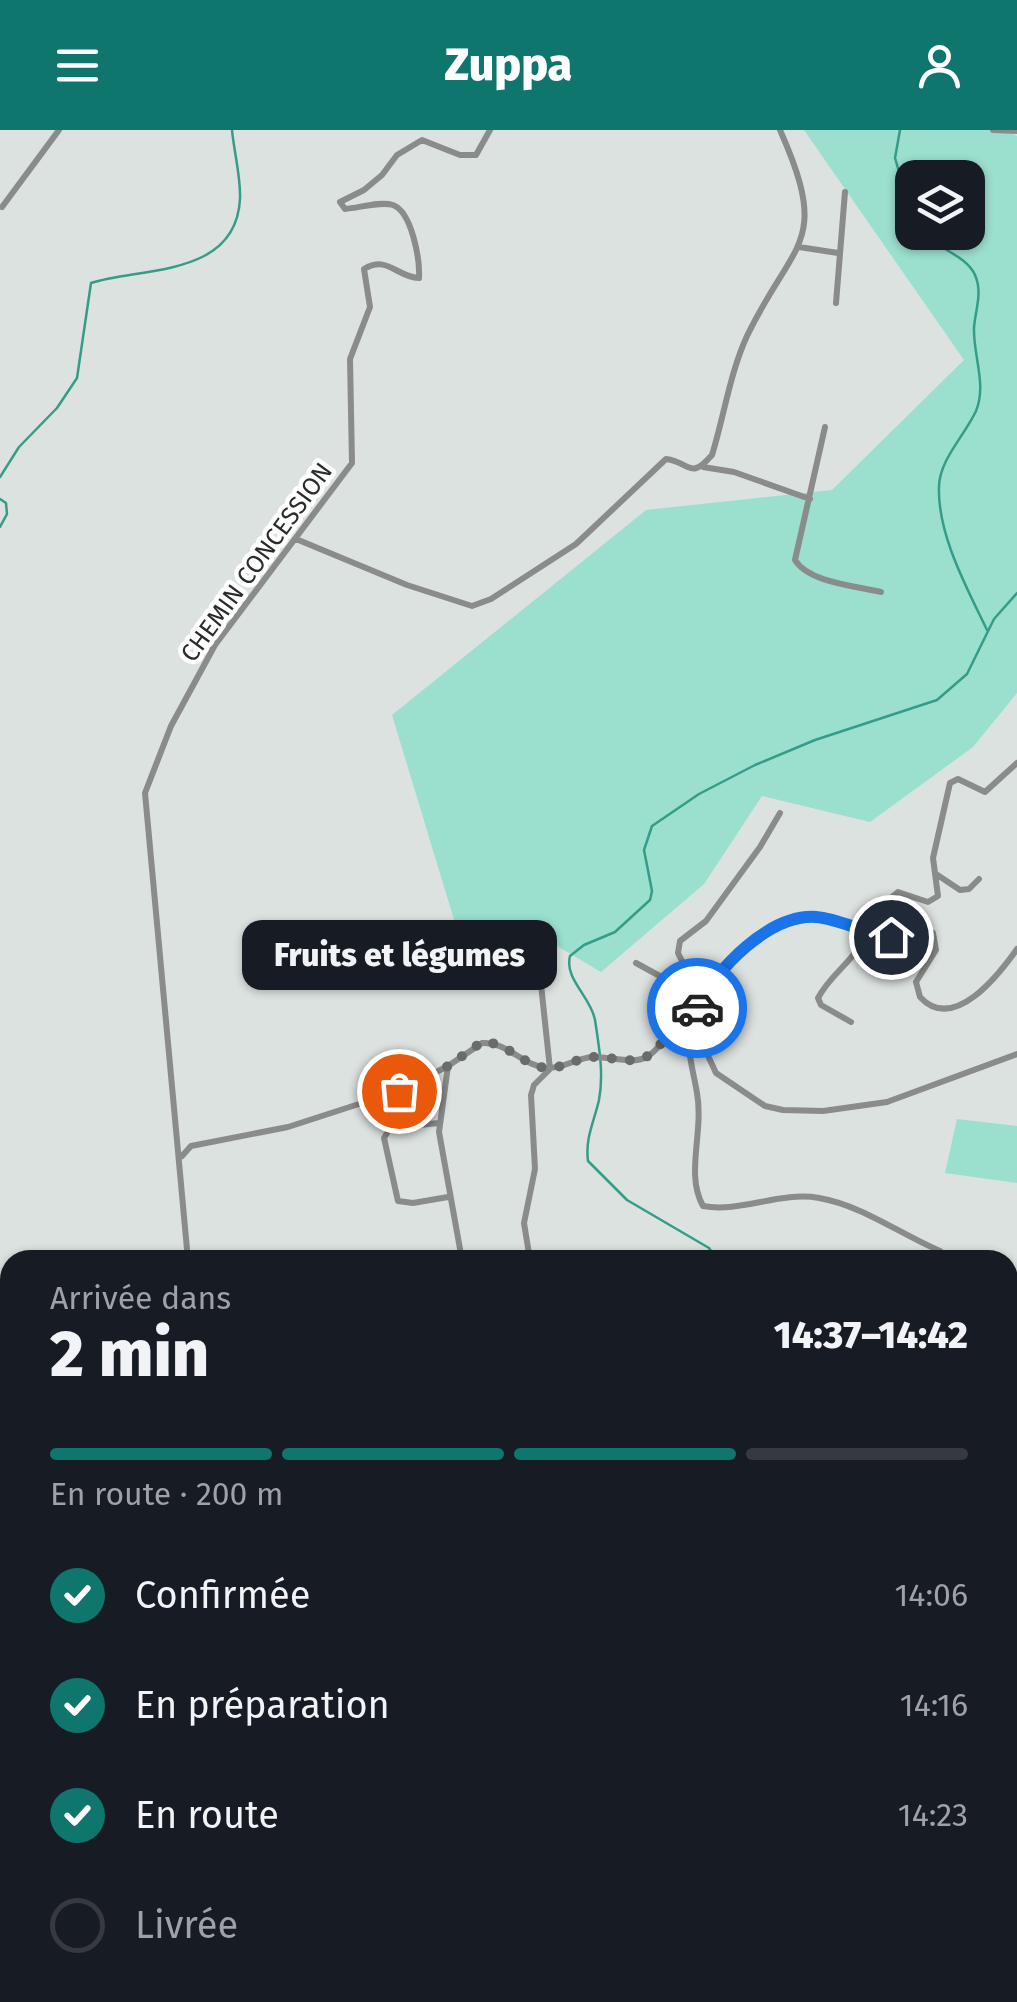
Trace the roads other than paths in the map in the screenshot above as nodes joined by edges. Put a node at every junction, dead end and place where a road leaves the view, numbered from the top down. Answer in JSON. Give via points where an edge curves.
{"nodes":[{"id":1,"x":60,"y":130,"type":"edge"},
{"id":2,"x":490,"y":130,"type":"edge"},
{"id":3,"x":780,"y":130,"type":"edge"},
{"id":4,"x":993,"y":130,"type":"edge"},
{"id":5,"x":1017,"y":131,"type":"edge"},
{"id":6,"x":845,"y":192,"type":"dead end"},
{"id":7,"x":2,"y":207,"type":"edge"},
{"id":8,"x":799,"y":247,"type":"junction"},
{"id":9,"x":838,"y":252,"type":"junction"},
{"id":10,"x":836,"y":303,"type":"dead end"},
{"id":11,"x":824,"y":427,"type":"dead end"},
{"id":12,"x":702,"y":467,"type":"junction"},
{"id":13,"x":810,"y":499,"type":"junction"},
{"id":14,"x":296,"y":539,"type":"junction"},
{"id":15,"x":881,"y":592,"type":"dead end"},
{"id":16,"x":1017,"y":763,"type":"edge"},
{"id":17,"x":780,"y":814,"type":"dead end"},
{"id":18,"x":932,"y":867,"type":"junction"},
{"id":19,"x":979,"y":878,"type":"dead end"},
{"id":20,"x":535,"y":928,"type":"dead end"},
{"id":21,"x":926,"y":928,"type":"junction"},
{"id":22,"x":866,"y":934,"type":"junction"},
{"id":23,"x":1017,"y":949,"type":"edge"},
{"id":24,"x":636,"y":963,"type":"dead end"},
{"id":25,"x":688,"y":968,"type":"junction"},
{"id":26,"x":715,"y":978,"type":"junction"},
{"id":27,"x":851,"y":1022,"type":"dead end"},
{"id":28,"x":689,"y":1025,"type":"junction"},
{"id":29,"x":1017,"y":1054,"type":"edge"},
{"id":30,"x":448,"y":1066,"type":"junction"},
{"id":31,"x":550,"y":1068,"type":"junction"},
{"id":32,"x":439,"y":1122,"type":"junction"},
{"id":33,"x":181,"y":1156,"type":"junction"},
{"id":34,"x":448,"y":1197,"type":"junction"},
{"id":35,"x":187,"y":1250,"type":"edge"},
{"id":36,"x":461,"y":1250,"type":"edge"},
{"id":37,"x":528,"y":1250,"type":"edge"},
{"id":38,"x":936,"y":1250,"type":"edge"}],
"edges":[{"from":1,"to":7,"type":"street"},
{"from":2,"to":14,"type":"street","name":"CHEMIN CONCESSION","via":[[476,155],[422,140],[408,146],[382,175],[340,202],[345,209],[392,205],[404,213],[419,278],[387,263],[364,269],[370,307],[350,359],[352,463]]},
{"from":3,"to":8,"type":"street","via":[[806,198]]},
{"from":4,"to":5,"type":"street"},
{"from":6,"to":9,"type":"street"},
{"from":8,"to":9,"type":"street"},
{"from":8,"to":12,"type":"street","via":[[747,337],[712,455]]},
{"from":9,"to":10,"type":"street"},
{"from":11,"to":13,"type":"street"},
{"from":12,"to":13,"type":"street"},
{"from":12,"to":14,"type":"street","via":[[689,470],[666,459],[576,544],[472,606]]},
{"from":13,"to":15,"type":"street","via":[[795,560],[800,568]]},
{"from":14,"to":33,"type":"street","name":"CHEMIN CONCESSION","via":[[215,645],[171,726],[145,794]]},
{"from":16,"to":18,"type":"street","via":[[985,792],[958,779],[950,783]]},
{"from":17,"to":25,"type":"street","via":[[706,920],[680,941]]},
{"from":18,"to":19,"type":"street","via":[[960,890]]},
{"from":18,"to":21,"type":"street","via":[[935,899],[892,896],[903,915]]},
{"from":20,"to":31,"type":"street"},
{"from":21,"to":22,"type":"street","via":[[918,935]]},
{"from":21,"to":23,"type":"street","via":[[936,950],[918,976],[917,990],[933,1006],[982,993]]},
{"from":22,"to":26,"type":"street","via":[[808,918],[748,943]]},
{"from":22,"to":27,"type":"street","via":[[818,998]]},
{"from":24,"to":25,"type":"street","via":[[667,980]]},
{"from":25,"to":26,"type":"street"},
{"from":26,"to":28,"type":"street"},
{"from":28,"to":29,"type":"street","via":[[716,1073],[782,1110],[887,1102]]},
{"from":28,"to":31,"type":"street","via":[[638,1060],[592,1057]]},
{"from":28,"to":38,"type":"street","via":[[702,1119],[694,1190],[703,1206],[819,1198]]},
{"from":30,"to":31,"type":"street","via":[[490,1042]]},
{"from":30,"to":32,"type":"street"},
{"from":30,"to":33,"type":"street","via":[[399,1091],[288,1127],[191,1146]]},
{"from":31,"to":37,"type":"street","via":[[531,1095],[535,1169],[524,1206]]},
{"from":32,"to":34,"type":"street"},
{"from":32,"to":34,"type":"street","via":[[390,1128],[384,1138],[398,1200]]},
{"from":33,"to":35,"type":"street","name":"CHEMIN CONCESSION"},
{"from":34,"to":36,"type":"street"}]}
